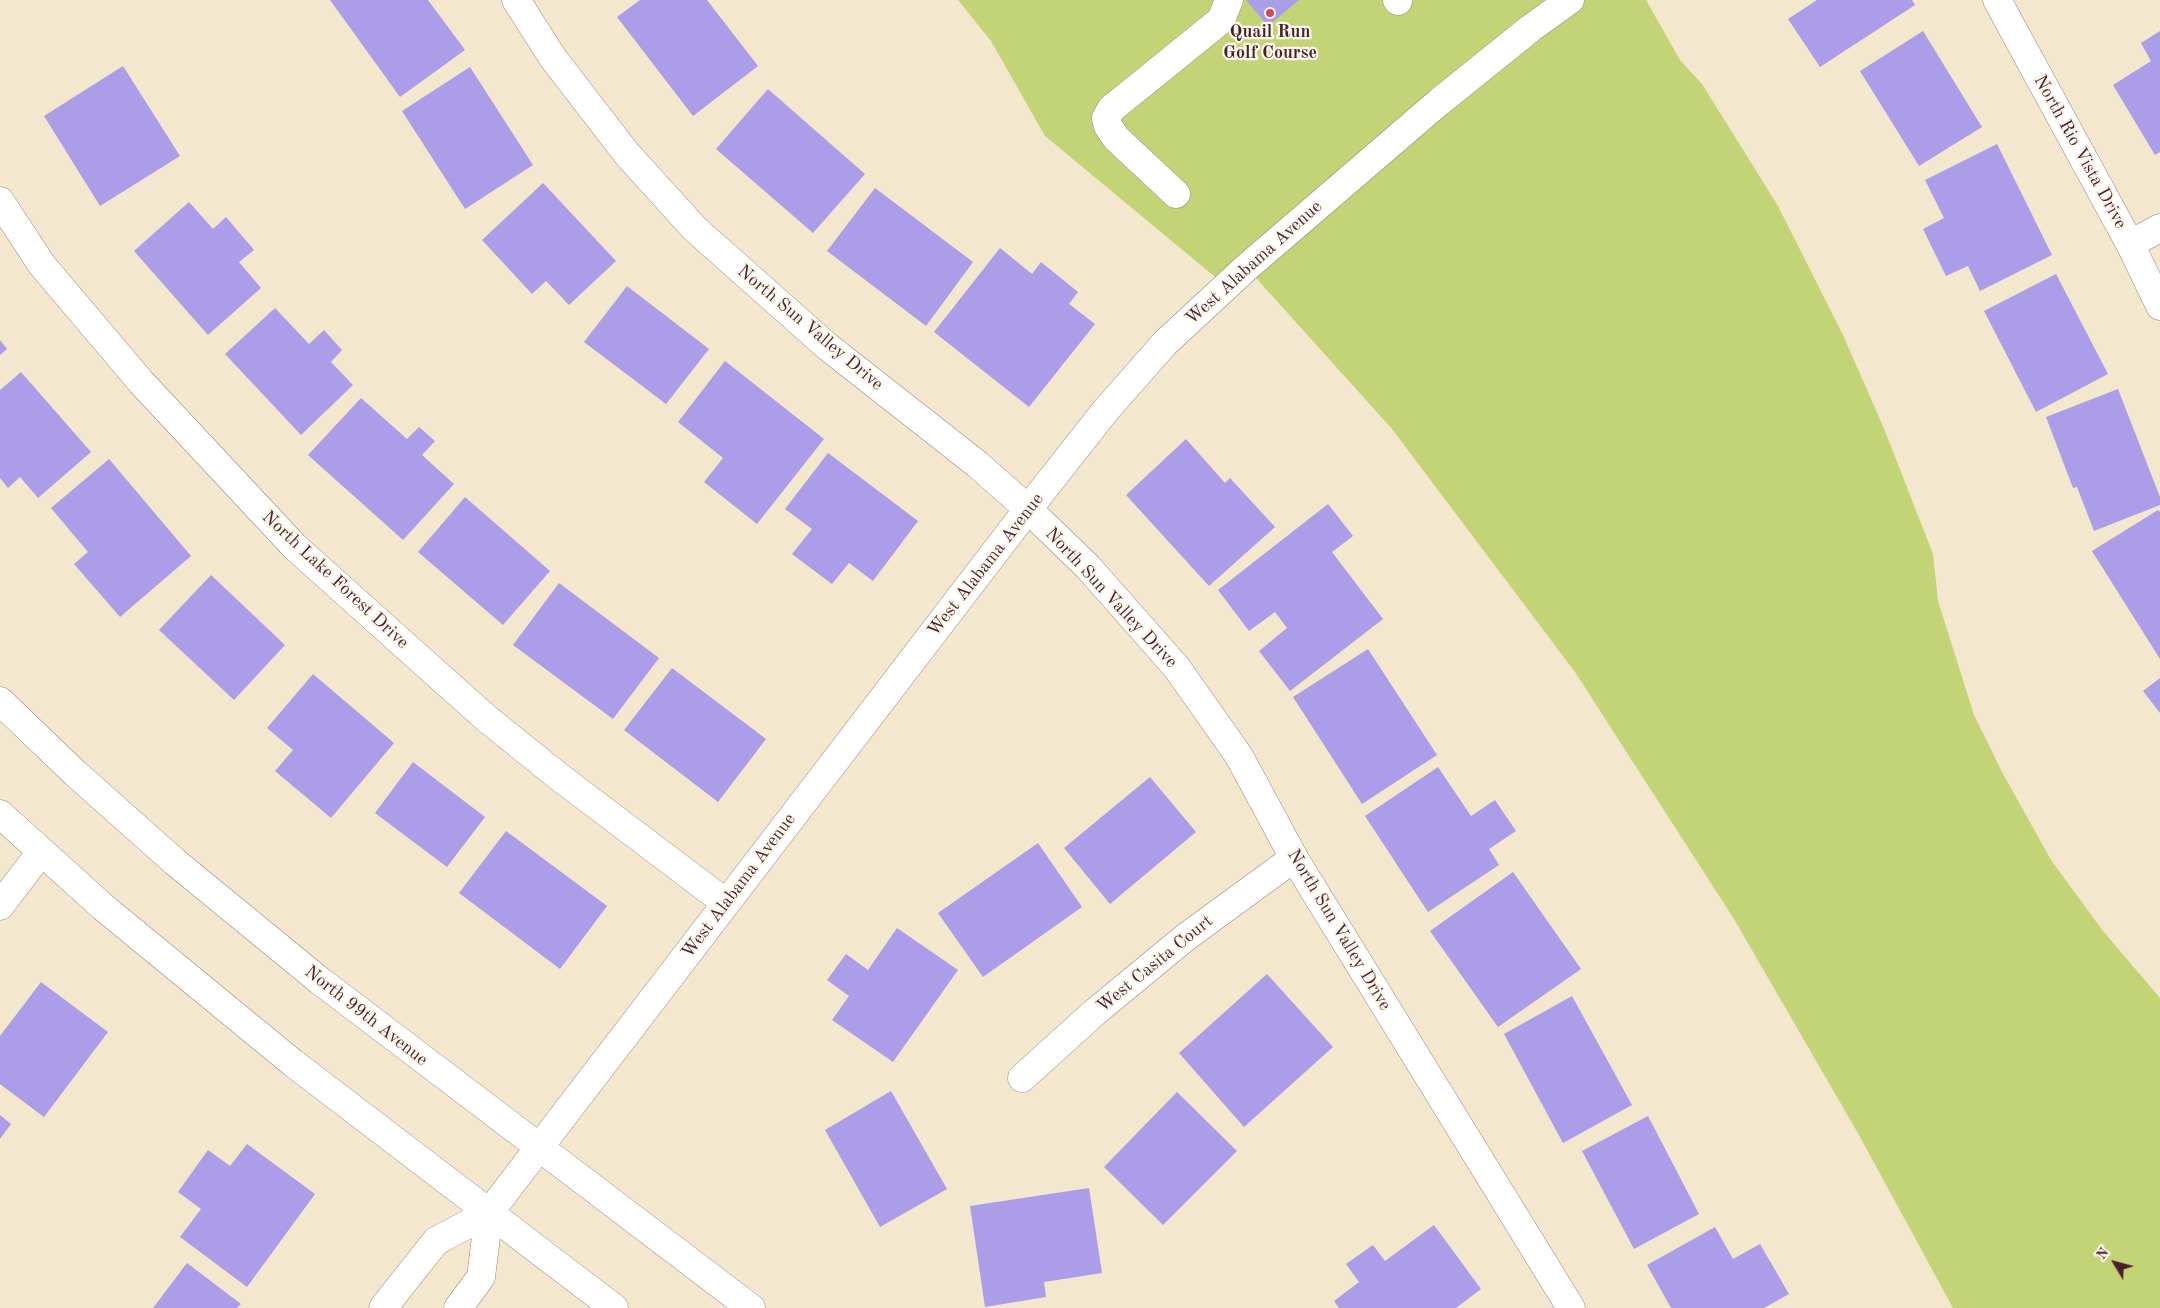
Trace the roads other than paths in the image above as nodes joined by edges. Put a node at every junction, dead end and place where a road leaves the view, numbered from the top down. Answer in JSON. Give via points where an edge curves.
{"nodes":[{"id":1,"x":516,"y":0,"type":"edge"},
{"id":2,"x":1229,"y":0,"type":"edge"},
{"id":3,"x":1570,"y":0,"type":"edge"},
{"id":4,"x":1997,"y":0,"type":"edge"},
{"id":5,"x":1176,"y":194,"type":"dead end"},
{"id":6,"x":0,"y":202,"type":"edge"},
{"id":7,"x":2160,"y":228,"type":"edge"},
{"id":8,"x":2130,"y":244,"type":"junction"},
{"id":9,"x":2160,"y":306,"type":"edge"},
{"id":10,"x":1028,"y":509,"type":"junction"},
{"id":11,"x":0,"y":701,"type":"edge"},
{"id":12,"x":0,"y":814,"type":"edge"},
{"id":13,"x":40,"y":852,"type":"junction"},
{"id":14,"x":1294,"y":858,"type":"junction"},
{"id":15,"x":726,"y":903,"type":"junction"},
{"id":16,"x":0,"y":906,"type":"edge"},
{"id":17,"x":1022,"y":1078,"type":"dead end"},
{"id":18,"x":538,"y":1148,"type":"junction"},
{"id":19,"x":489,"y":1213,"type":"junction"},
{"id":20,"x":383,"y":1308,"type":"edge"},
{"id":21,"x":458,"y":1308,"type":"edge"},
{"id":22,"x":614,"y":1308,"type":"edge"},
{"id":23,"x":751,"y":1308,"type":"edge"},
{"id":24,"x":1571,"y":1308,"type":"edge"}],
"edges":[{"from":1,"to":10,"type":"street","name":"North Sun Valley Drive","via":[[553,58],[621,147],[695,229],[828,347],[977,464]]},
{"from":2,"to":5,"type":"street","via":[[1221,20],[1111,109],[1106,118],[1116,138]]},
{"from":3,"to":10,"type":"street","name":"West Alabama Avenue","via":[[1439,102],[1226,286],[1165,343]]},
{"from":4,"to":8,"type":"street","name":"North Rio Vista Drive"},
{"from":6,"to":15,"type":"street","name":"North Lake Forest Drive","via":[[42,265],[141,382],[295,547],[486,718]]},
{"from":7,"to":8,"type":"street"},
{"from":8,"to":9,"type":"street","name":"North Rio Vista Drive"},
{"from":10,"to":14,"type":"street","name":"North Sun Valley Drive","via":[[1088,567],[1177,668],[1239,756]]},
{"from":10,"to":15,"type":"street","name":"West Alabama Avenue"},
{"from":11,"to":18,"type":"street","name":"North 99th Avenue","via":[[175,862],[319,980]]},
{"from":12,"to":13,"type":"street"},
{"from":13,"to":16,"type":"street"},
{"from":13,"to":19,"type":"street","via":[[292,1063]]},
{"from":14,"to":17,"type":"street","name":"West Casita Court","via":[[1186,936]]},
{"from":14,"to":24,"type":"street","name":"North Sun Valley Drive"},
{"from":15,"to":18,"type":"street","name":"West Alabama Avenue"},
{"from":18,"to":19,"type":"street","name":"West Alabama Avenue"},
{"from":18,"to":23,"type":"street","name":"North 99th Avenue"},
{"from":19,"to":20,"type":"street","name":"West Alabama Avenue","via":[[436,1241]]},
{"from":19,"to":21,"type":"street","name":"West Alabama Avenue","via":[[481,1277]]},
{"from":19,"to":22,"type":"street"}]}
